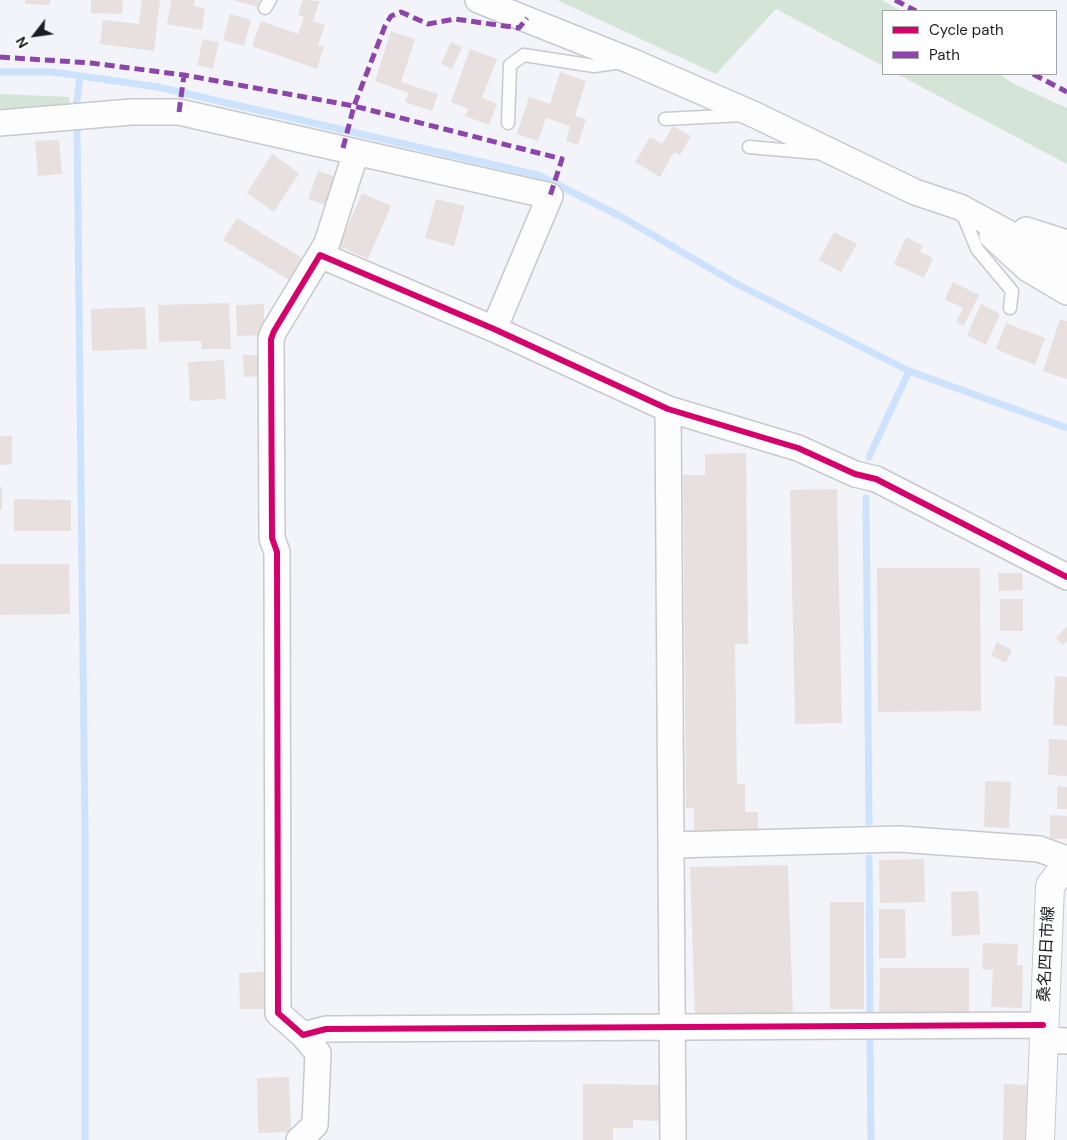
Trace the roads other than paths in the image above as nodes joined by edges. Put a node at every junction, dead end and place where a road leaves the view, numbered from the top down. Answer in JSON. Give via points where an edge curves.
{"nodes":[{"id":1,"x":478,"y":0,"type":"edge"},
{"id":2,"x":503,"y":4,"type":"edge"},
{"id":3,"x":631,"y":61,"type":"junction"},
{"id":4,"x":753,"y":114,"type":"junction"},
{"id":5,"x":665,"y":119,"type":"dead end"},
{"id":6,"x":0,"y":122,"type":"edge"},
{"id":7,"x":508,"y":123,"type":"dead end"},
{"id":8,"x":749,"y":147,"type":"dead end"},
{"id":9,"x":356,"y":152,"type":"junction"},
{"id":10,"x":837,"y":154,"type":"junction"},
{"id":11,"x":960,"y":207,"type":"junction"},
{"id":12,"x":1067,"y":244,"type":"edge"},
{"id":13,"x":320,"y":255,"type":"junction"},
{"id":14,"x":1067,"y":266,"type":"edge"},
{"id":15,"x":1067,"y":292,"type":"edge"},
{"id":16,"x":1010,"y":308,"type":"dead end"},
{"id":17,"x":494,"y":329,"type":"junction"},
{"id":18,"x":668,"y":409,"type":"junction"},
{"id":19,"x":1067,"y":577,"type":"edge"},
{"id":20,"x":673,"y":845,"type":"junction"},
{"id":21,"x":1067,"y":861,"type":"edge"},
{"id":22,"x":673,"y":1028,"type":"junction"},
{"id":23,"x":303,"y":1035,"type":"junction"},
{"id":24,"x":1051,"y":1035,"type":"edge"},
{"id":25,"x":299,"y":1140,"type":"edge"},
{"id":26,"x":673,"y":1140,"type":"edge"},
{"id":27,"x":1040,"y":1140,"type":"edge"}],
"edges":[{"from":1,"to":2,"type":"street"},
{"from":2,"to":3,"type":"street"},
{"from":3,"to":4,"type":"street"},
{"from":3,"to":7,"type":"lane","via":[[594,66],[524,55],[510,65]]},
{"from":4,"to":5,"type":"lane"},
{"from":4,"to":10,"type":"street"},
{"from":6,"to":9,"type":"street","via":[[131,112],[179,112]]},
{"from":8,"to":10,"type":"lane"},
{"from":9,"to":13,"type":"street","via":[[327,243]]},
{"from":9,"to":17,"type":"street","via":[[550,196]]},
{"from":10,"to":11,"type":"street","via":[[916,192]]},
{"from":11,"to":12,"type":"street"},
{"from":11,"to":14,"type":"street"},
{"from":11,"to":15,"type":"street","via":[[1028,269]]},
{"from":11,"to":16,"type":"lane","via":[[977,249],[1012,291]]},
{"from":13,"to":17,"type":"street"},
{"from":13,"to":23,"type":"street","via":[[271,339],[272,538],[277,552],[278,1014]]},
{"from":17,"to":18,"type":"street"},
{"from":18,"to":19,"type":"street","via":[[798,448],[876,480]]},
{"from":18,"to":20,"type":"street"},
{"from":20,"to":21,"type":"street","via":[[899,839],[1039,850]]},
{"from":20,"to":22,"type":"street"},
{"from":21,"to":24,"type":"main road","name":"桑名四日市線","via":[[1050,886]]},
{"from":22,"to":23,"type":"street","via":[[326,1029]]},
{"from":22,"to":24,"type":"street"},
{"from":22,"to":26,"type":"street"},
{"from":23,"to":25,"type":"street","via":[[318,1053],[315,1125]]},
{"from":24,"to":27,"type":"main road","name":"桑名四日市線"}]}
